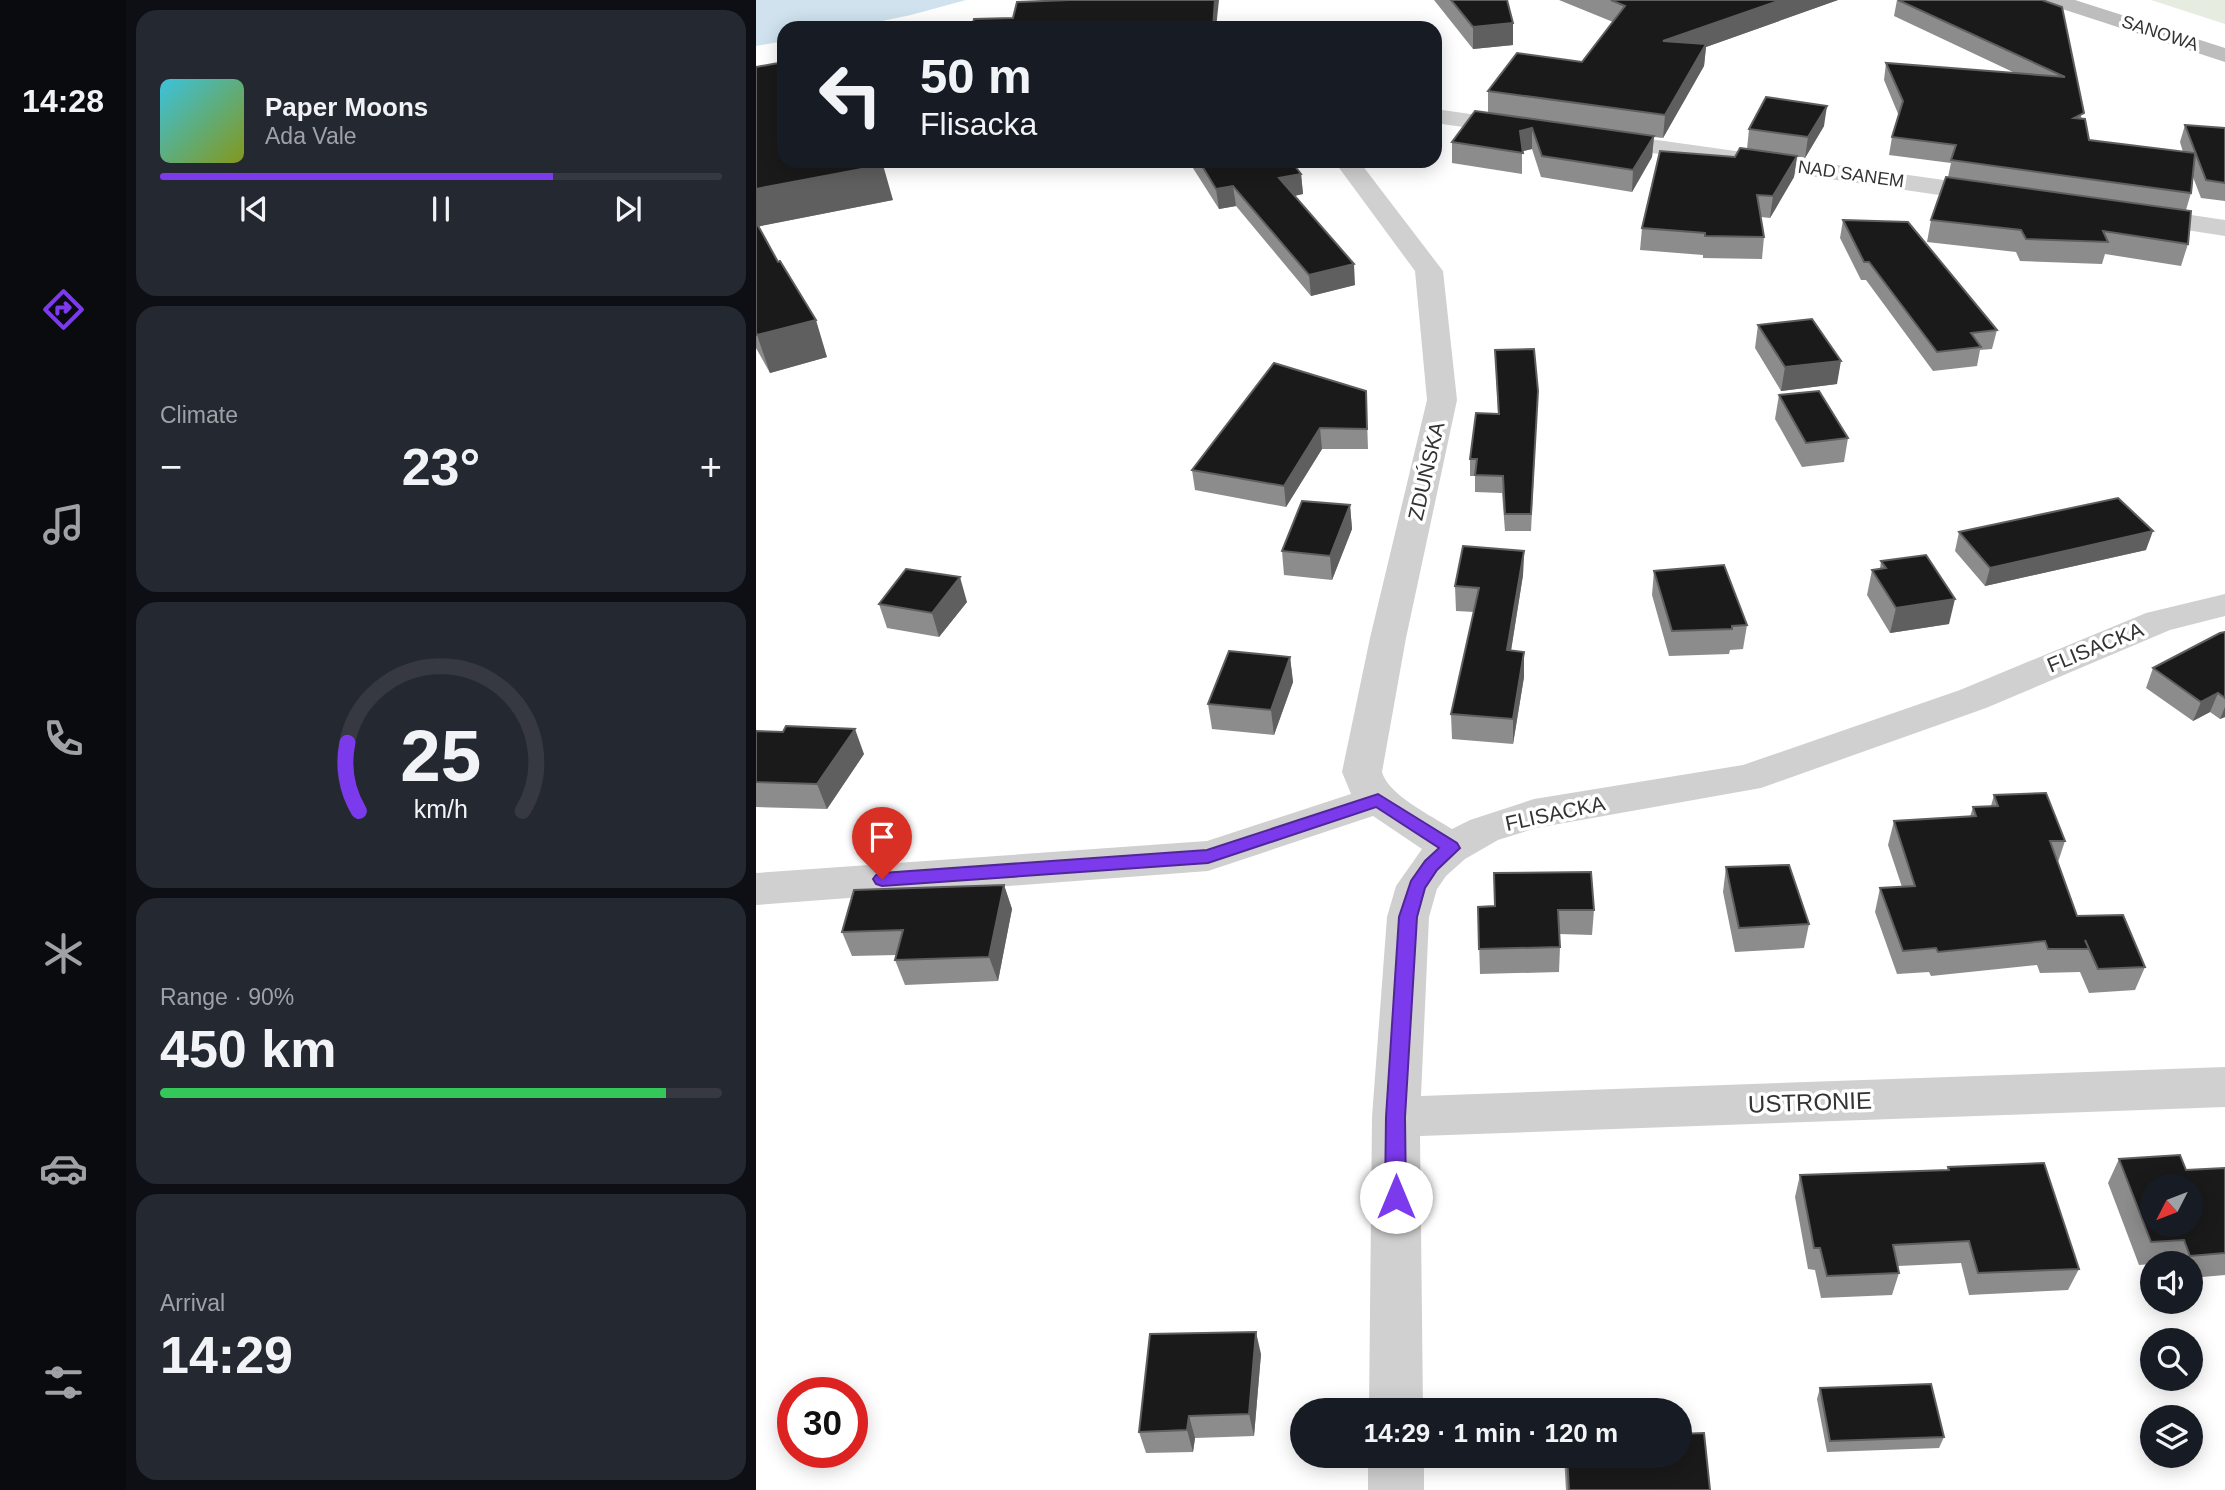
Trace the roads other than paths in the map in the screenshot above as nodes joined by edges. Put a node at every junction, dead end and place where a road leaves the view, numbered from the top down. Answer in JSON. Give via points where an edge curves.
{"nodes":[{"id":1,"x":2054,"y":0,"type":"edge"},
{"id":2,"x":2225,"y":55,"type":"edge"},
{"id":3,"x":1442,"y":117,"type":"edge"},
{"id":4,"x":1543,"y":131,"type":"edge"},
{"id":5,"x":1570,"y":135,"type":"edge"},
{"id":6,"x":1351,"y":168,"type":"edge"},
{"id":7,"x":2019,"y":198,"type":"edge"},
{"id":8,"x":2115,"y":212,"type":"edge"},
{"id":9,"x":2225,"y":228,"type":"edge"},
{"id":10,"x":2225,"y":605,"type":"edge"},
{"id":11,"x":1378,"y":800,"type":"junction"},
{"id":12,"x":1451,"y":848,"type":"junction"},
{"id":13,"x":756,"y":889,"type":"edge"},
{"id":14,"x":2225,"y":1087,"type":"edge"},
{"id":15,"x":1396,"y":1117,"type":"junction"},
{"id":16,"x":1396,"y":1398,"type":"edge"},
{"id":17,"x":1396,"y":1468,"type":"edge"},
{"id":18,"x":1396,"y":1490,"type":"edge"}],
"edges":[{"from":1,"to":2,"type":"main road","name":"SANOWA"},
{"from":3,"to":4,"type":"street"},
{"from":5,"to":7,"type":"street","name":"NAD SANEM"},
{"from":6,"to":11,"type":"street","name":"ZDUŃSKA","via":[[1429,271],[1442,400],[1362,772]]},
{"from":8,"to":9,"type":"street"},
{"from":10,"to":12,"type":"street","name":"FLISACKA","via":[[2159,621],[1973,699],[1747,778],[1534,814],[1484,830]]},
{"from":11,"to":12,"type":"street"},
{"from":11,"to":13,"type":"street","via":[[1208,856]]},
{"from":12,"to":15,"type":"street","name":"FLISACKA","via":[[1431,865],[1417,886],[1408,917]]},
{"from":14,"to":15,"type":"street","name":"USTRONIE"},
{"from":15,"to":16,"type":"street","name":"FLISACKA"},
{"from":17,"to":18,"type":"street"}]}
